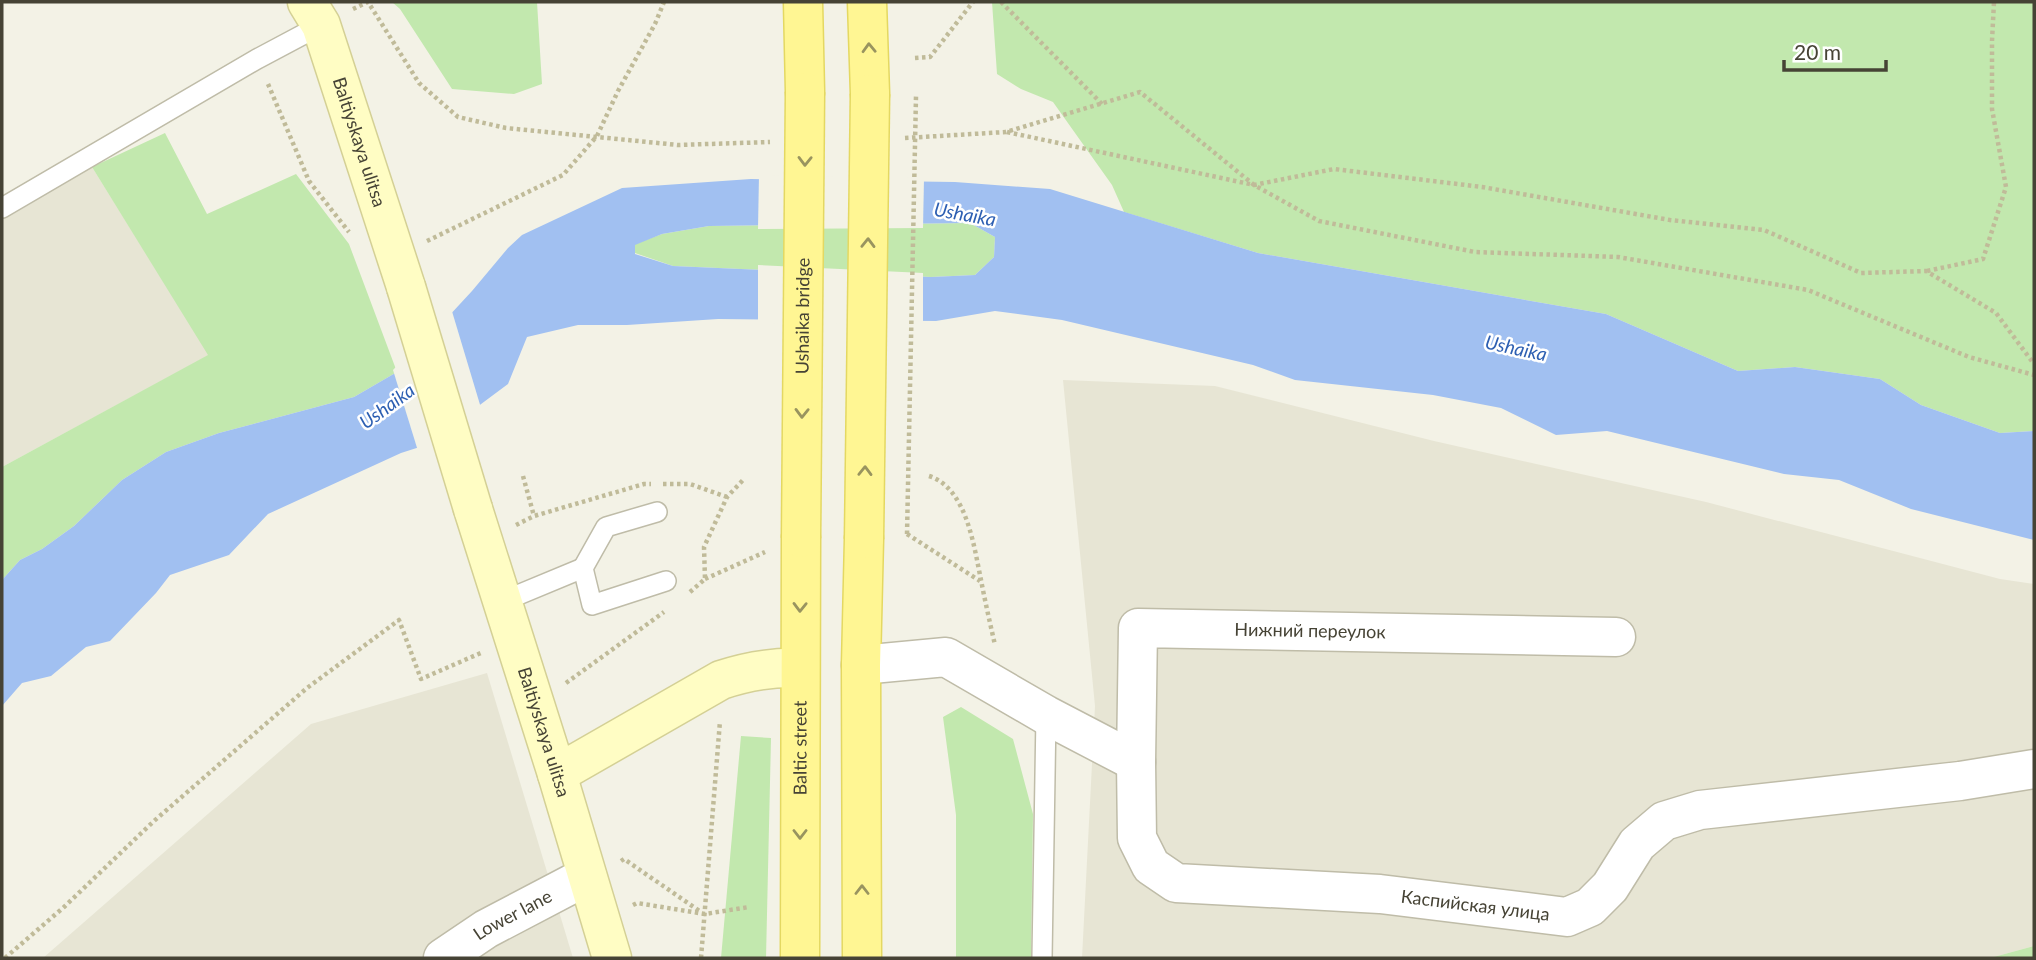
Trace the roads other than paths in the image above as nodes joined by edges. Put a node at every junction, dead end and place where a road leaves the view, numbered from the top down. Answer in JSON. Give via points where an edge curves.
{"nodes":[{"id":1,"x":803,"y":2,"type":"edge"},
{"id":2,"x":867,"y":2,"type":"edge"},
{"id":3,"x":314,"y":13,"type":"edge"},
{"id":4,"x":2,"y":208,"type":"edge"},
{"id":5,"x":657,"y":512,"type":"dead end"},
{"id":6,"x":784,"y":545,"type":"joint"},
{"id":7,"x":583,"y":568,"type":"junction"},
{"id":8,"x":666,"y":581,"type":"dead end"},
{"id":9,"x":501,"y":602,"type":"junction"},
{"id":10,"x":1616,"y":637,"type":"dead end"},
{"id":11,"x":861,"y":665,"type":"junction"},
{"id":12,"x":799,"y":668,"type":"junction"},
{"id":13,"x":1046,"y":715,"type":"junction"},
{"id":14,"x":1136,"y":762,"type":"junction"},
{"id":15,"x":2034,"y":769,"type":"edge"},
{"id":16,"x":557,"y":774,"type":"junction"},
{"id":17,"x":587,"y":876,"type":"junction"},
{"id":18,"x":443,"y":958,"type":"edge"},
{"id":19,"x":612,"y":958,"type":"edge"},
{"id":20,"x":800,"y":958,"type":"edge"},
{"id":21,"x":862,"y":958,"type":"edge"},
{"id":22,"x":1042,"y":958,"type":"edge"}],
"edges":[{"from":1,"to":6,"type":"main road","name":"Ushaika bridge","one_way":true,"bridge":true,"via":[[805,92]]},
{"from":11,"to":2,"type":"main road","one_way":true,"bridge":true,"via":[[870,94]]},
{"from":3,"to":4,"type":"lane","via":[[257,59]]},
{"from":3,"to":9,"type":"street","name":"Baltiyskaya ulitsa","bridge":true,"via":[[406,287]]},
{"from":5,"to":7,"type":"lane","via":[[606,527]]},
{"from":6,"to":12,"type":"main road","name":"Baltic street","one_way":true},
{"from":7,"to":8,"type":"lane","via":[[592,605]]},
{"from":7,"to":9,"type":"lane"},
{"from":9,"to":16,"type":"street","name":"Baltiyskaya ulitsa"},
{"from":10,"to":14,"type":"street","name":"Нижний переулок","via":[[1138,628]]},
{"from":11,"to":13,"type":"street","via":[[946,657]]},
{"from":21,"to":11,"type":"main road","one_way":true},
{"from":12,"to":16,"type":"street","via":[[770,667],[721,680]]},
{"from":12,"to":20,"type":"main road","name":"Baltic street","one_way":true},
{"from":13,"to":14,"type":"street"},
{"from":13,"to":22,"type":"lane"},
{"from":14,"to":15,"type":"street","name":"Каспийская улица","via":[[1137,838],[1151,866],[1176,883],[1380,894],[1567,917],[1590,907],[1604,894],[1637,844],[1664,821],[1700,810],[1960,782]]},
{"from":16,"to":17,"type":"street","name":"Baltiyskaya ulitsa"},
{"from":17,"to":18,"type":"street","name":"Lower lane","via":[[486,929]]},
{"from":17,"to":19,"type":"street","name":"Baltiyskaya ulitsa"}]}
